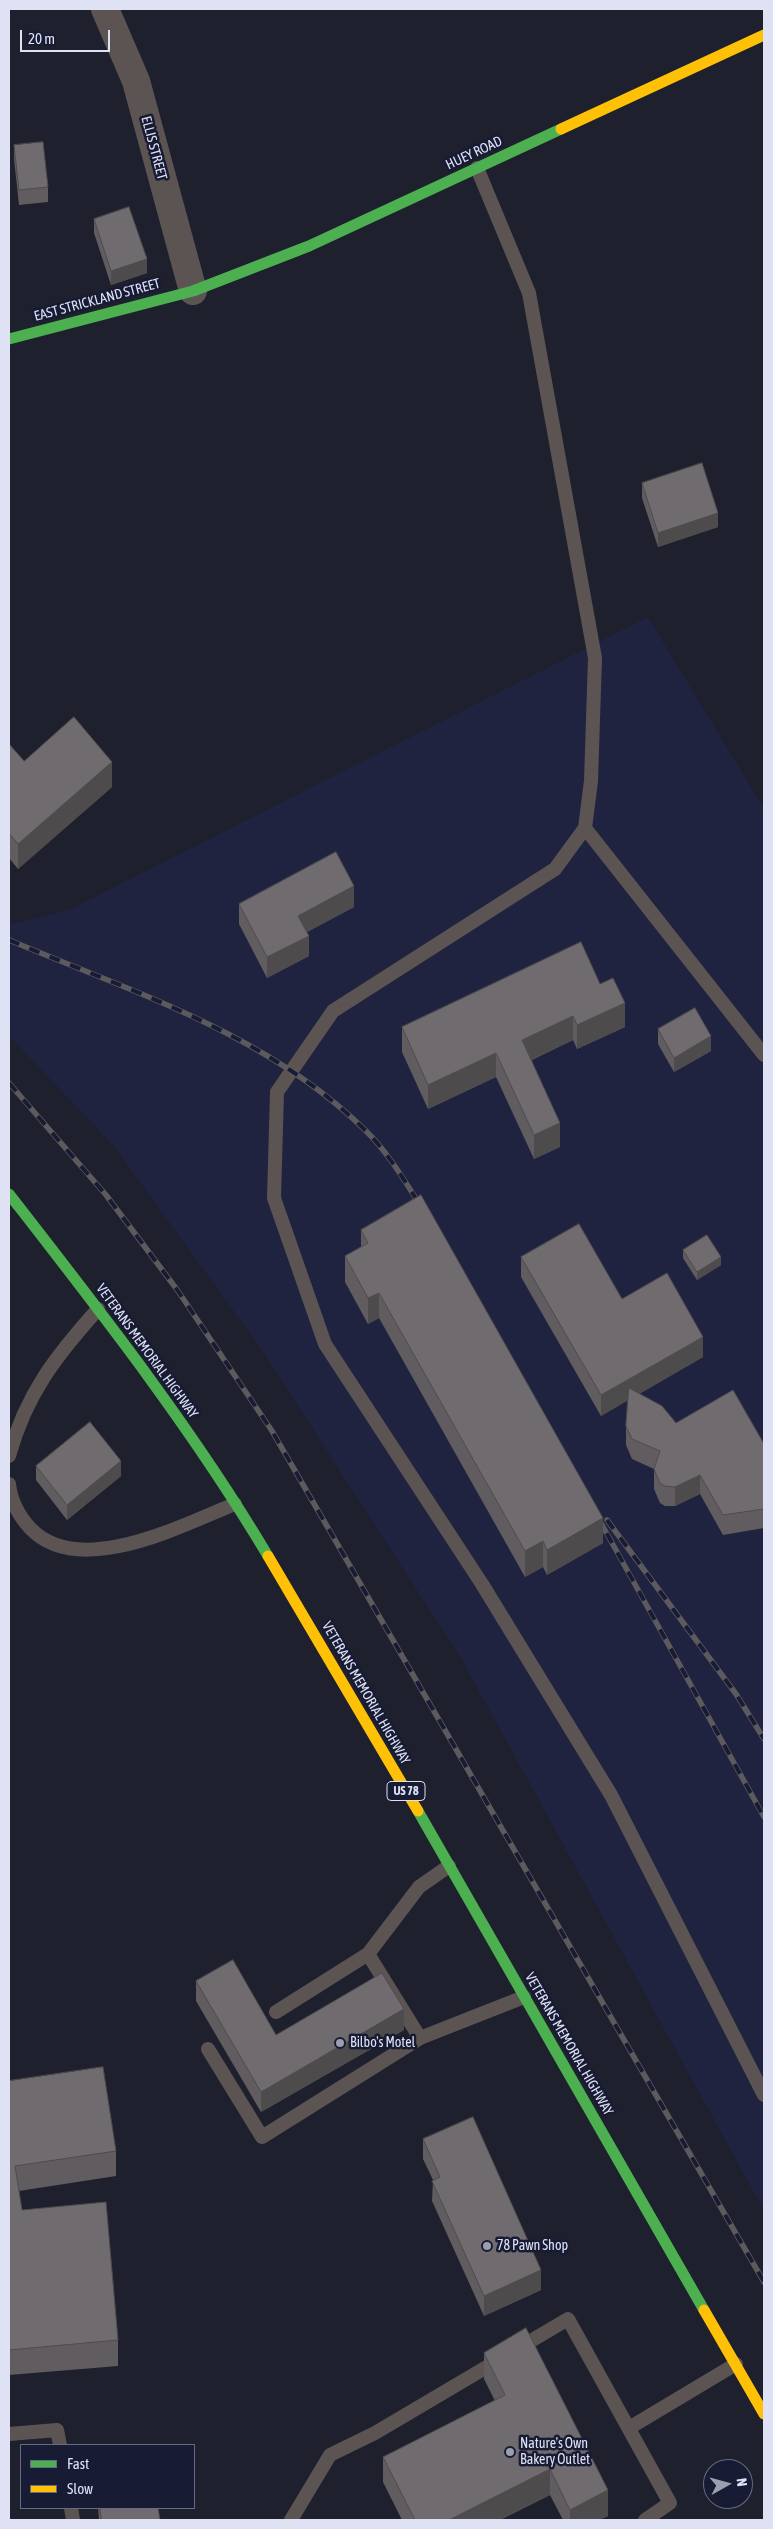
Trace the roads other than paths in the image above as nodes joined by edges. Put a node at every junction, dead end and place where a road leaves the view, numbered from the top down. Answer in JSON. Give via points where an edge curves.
{"nodes":[{"id":1,"x":106,"y":9,"type":"edge"},
{"id":2,"x":764,"y":35,"type":"edge"},
{"id":3,"x":477,"y":168,"type":"junction"},
{"id":4,"x":193,"y":291,"type":"junction"},
{"id":5,"x":9,"y":339,"type":"edge"},
{"id":6,"x":585,"y":828,"type":"junction"},
{"id":7,"x":764,"y":1055,"type":"edge"},
{"id":8,"x":9,"y":1194,"type":"edge"},
{"id":9,"x":98,"y":1309,"type":"junction"},
{"id":10,"x":9,"y":1456,"type":"edge"},
{"id":11,"x":9,"y":1484,"type":"edge"},
{"id":12,"x":235,"y":1504,"type":"junction"},
{"id":13,"x":449,"y":1866,"type":"junction"},
{"id":14,"x":368,"y":1954,"type":"junction"},
{"id":15,"x":524,"y":1997,"type":"junction"},
{"id":16,"x":276,"y":2012,"type":"dead end"},
{"id":17,"x":420,"y":2038,"type":"junction"},
{"id":18,"x":208,"y":2049,"type":"dead end"},
{"id":19,"x":764,"y":2095,"type":"edge"},
{"id":20,"x":736,"y":2364,"type":"junction"},
{"id":21,"x":764,"y":2414,"type":"edge"},
{"id":22,"x":628,"y":2428,"type":"junction"},
{"id":23,"x":9,"y":2434,"type":"edge"},
{"id":24,"x":60,"y":2444,"type":"edge"},
{"id":25,"x":291,"y":2520,"type":"edge"},
{"id":26,"x":645,"y":2520,"type":"edge"}],
"edges":[{"from":1,"to":4,"type":"street","name":"ELLIS STREET","via":[[136,81]]},
{"from":2,"to":3,"type":"main road","name":"HUEY ROAD"},
{"from":3,"to":4,"type":"main road","name":"HUEY ROAD","via":[[309,246]]},
{"from":3,"to":6,"type":"lane","via":[[529,293],[595,658],[591,782]]},
{"from":4,"to":5,"type":"main road","name":"EAST STRICKLAND STREET"},
{"from":6,"to":7,"type":"lane"},
{"from":6,"to":19,"type":"lane","via":[[555,869],[333,1011],[277,1092],[274,1198],[325,1344],[482,1584],[611,1795]]},
{"from":8,"to":9,"type":"main road","name":"VETERANS MEMORIAL HIGHWAY","number":"US 78"},
{"from":9,"to":10,"type":"lane","via":[[59,1353],[40,1382]]},
{"from":9,"to":12,"type":"main road","name":"VETERANS MEMORIAL HIGHWAY","number":"US 78","via":[[182,1424]]},
{"from":11,"to":12,"type":"lane","via":[[21,1518],[37,1535],[54,1544],[75,1549],[102,1550],[126,1545]]},
{"from":12,"to":13,"type":"main road","name":"VETERANS MEMORIAL HIGHWAY","number":"US 78","via":[[354,1700]]},
{"from":13,"to":14,"type":"lane","via":[[419,1886]]},
{"from":13,"to":15,"type":"main road","name":"VETERANS MEMORIAL HIGHWAY","number":"US 78"},
{"from":14,"to":16,"type":"lane"},
{"from":14,"to":17,"type":"lane"},
{"from":15,"to":17,"type":"lane"},
{"from":15,"to":20,"type":"main road","name":"VETERANS MEMORIAL HIGHWAY","number":"US 78"},
{"from":17,"to":18,"type":"lane","via":[[262,2138]]},
{"from":20,"to":21,"type":"main road","name":"VETERANS MEMORIAL HIGHWAY","number":"US 78"},
{"from":20,"to":22,"type":"lane"},
{"from":22,"to":25,"type":"lane","via":[[568,2319],[375,2433],[330,2455]]},
{"from":22,"to":26,"type":"lane","via":[[670,2503]]},
{"from":23,"to":24,"type":"lane","via":[[57,2430]]}]}
